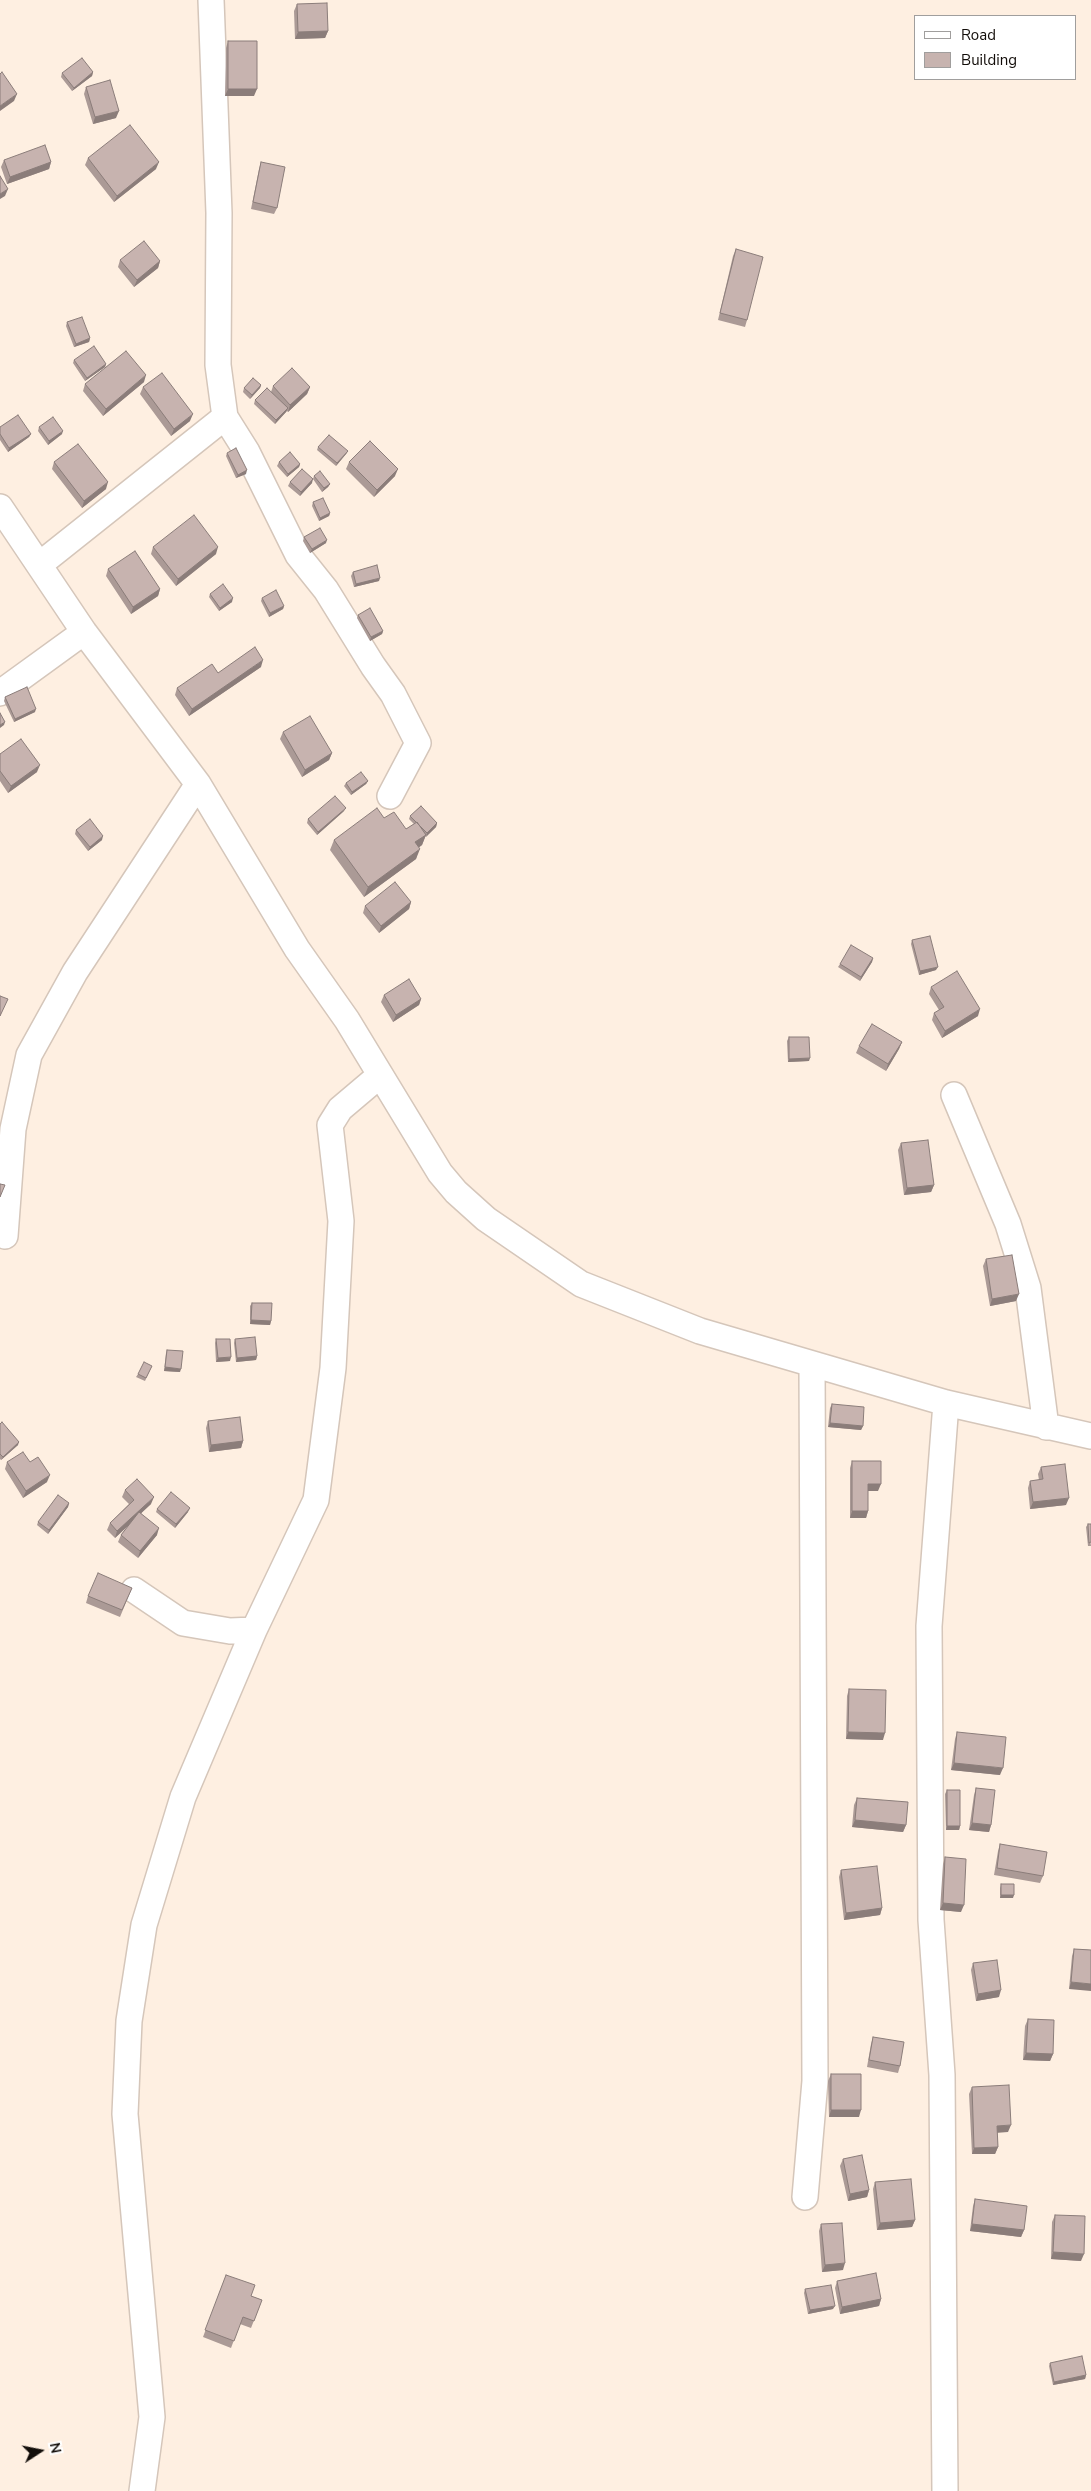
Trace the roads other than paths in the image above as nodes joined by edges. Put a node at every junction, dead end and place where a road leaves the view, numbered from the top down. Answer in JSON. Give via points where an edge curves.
{"nodes":[{"id":1,"x":211,"y":0,"type":"edge"},
{"id":2,"x":225,"y":417,"type":"junction"},
{"id":3,"x":0,"y":507,"type":"edge"},
{"id":4,"x":39,"y":565,"type":"junction"},
{"id":5,"x":84,"y":632,"type":"junction"},
{"id":6,"x":0,"y":693,"type":"edge"},
{"id":7,"x":198,"y":784,"type":"junction"},
{"id":8,"x":390,"y":796,"type":"dead end"},
{"id":9,"x":379,"y":1076,"type":"junction"},
{"id":10,"x":954,"y":1095,"type":"dead end"},
{"id":11,"x":5,"y":1236,"type":"dead end"},
{"id":12,"x":812,"y":1364,"type":"junction"},
{"id":13,"x":946,"y":1403,"type":"junction"},
{"id":14,"x":1046,"y":1427,"type":"junction"},
{"id":15,"x":1091,"y":1436,"type":"edge"},
{"id":16,"x":134,"y":1590,"type":"dead end"},
{"id":17,"x":254,"y":1630,"type":"junction"},
{"id":18,"x":805,"y":2197,"type":"dead end"},
{"id":19,"x":142,"y":2491,"type":"edge"},
{"id":20,"x":945,"y":2491,"type":"edge"}],
"edges":[{"from":1,"to":2,"type":"street","via":[[219,213],[218,365]]},
{"from":2,"to":4,"type":"street"},
{"from":2,"to":8,"type":"street","via":[[247,452],[298,555],[326,590],[393,694],[418,743]]},
{"from":3,"to":4,"type":"street"},
{"from":4,"to":5,"type":"street"},
{"from":5,"to":6,"type":"street"},
{"from":5,"to":7,"type":"street"},
{"from":7,"to":9,"type":"street","via":[[297,949],[347,1020]]},
{"from":7,"to":11,"type":"street","via":[[75,972],[29,1055],[13,1129]]},
{"from":9,"to":12,"type":"street","via":[[456,1192],[486,1219],[580,1284],[700,1331]]},
{"from":9,"to":17,"type":"street","via":[[340,1109],[330,1125],[341,1221],[333,1368],[316,1500]]},
{"from":10,"to":14,"type":"street","via":[[1008,1224],[1028,1288]]},
{"from":12,"to":13,"type":"street"},
{"from":12,"to":18,"type":"street","via":[[815,2080]]},
{"from":13,"to":14,"type":"street"},
{"from":13,"to":20,"type":"street","via":[[928,1626],[931,1920],[942,2075]]},
{"from":14,"to":15,"type":"street"},
{"from":16,"to":17,"type":"street","via":[[183,1623],[230,1631]]},
{"from":17,"to":19,"type":"street","via":[[183,1797],[144,1925],[129,2021],[125,2114],[152,2417]]}]}
